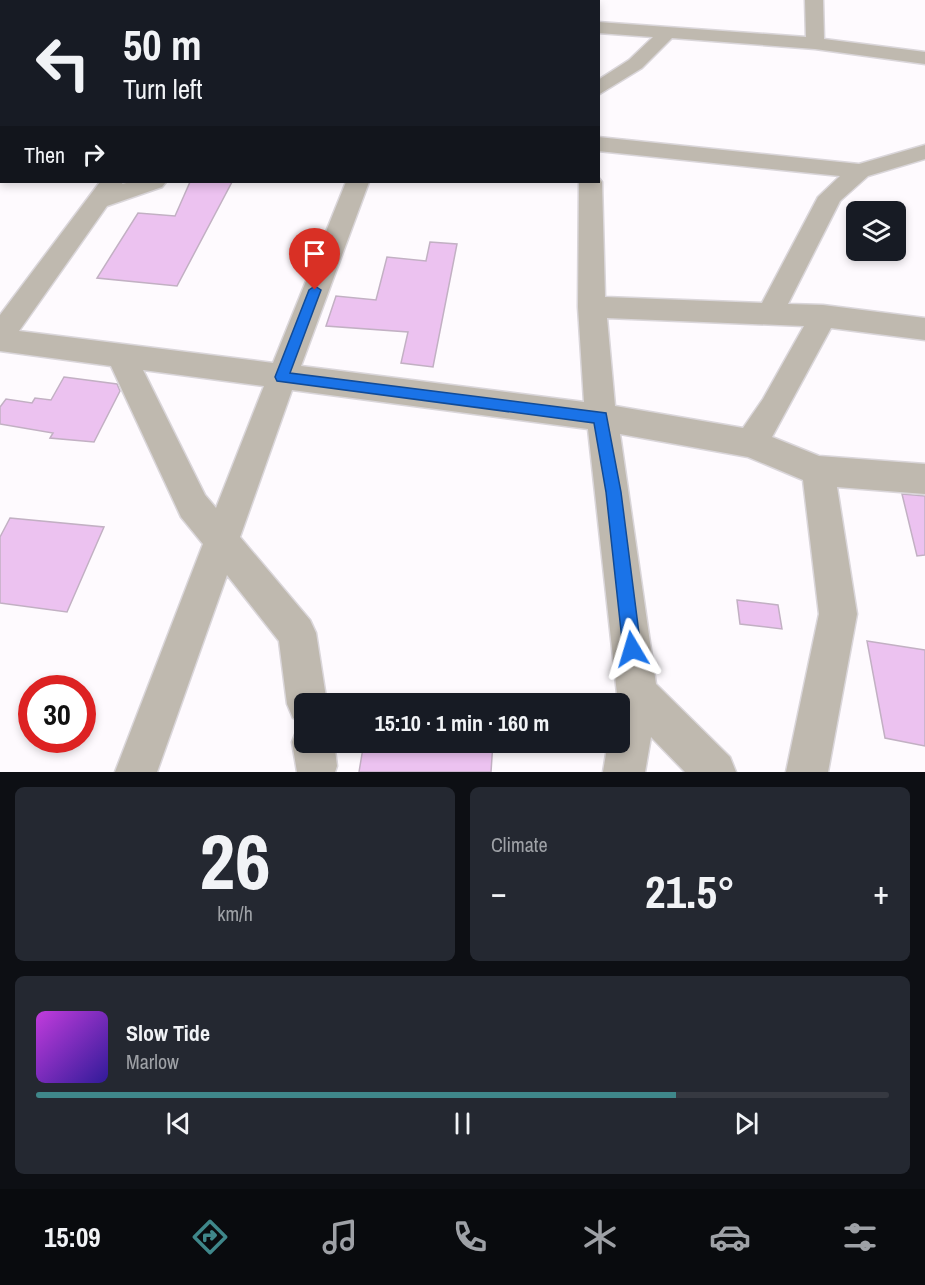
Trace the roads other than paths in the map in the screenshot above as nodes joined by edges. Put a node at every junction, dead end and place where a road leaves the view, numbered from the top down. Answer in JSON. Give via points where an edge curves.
{"nodes":[{"id":1,"x":814,"y":0,"type":"edge"},
{"id":2,"x":600,"y":27,"type":"edge"},
{"id":3,"x":667,"y":32,"type":"junction"},
{"id":4,"x":815,"y":43,"type":"junction"},
{"id":5,"x":925,"y":58,"type":"edge"},
{"id":6,"x":600,"y":88,"type":"edge"},
{"id":7,"x":600,"y":144,"type":"edge"},
{"id":8,"x":925,"y":152,"type":"edge"},
{"id":9,"x":860,"y":171,"type":"junction"},
{"id":10,"x":149,"y":183,"type":"edge"},
{"id":11,"x":358,"y":183,"type":"edge"},
{"id":12,"x":590,"y":183,"type":"edge"},
{"id":13,"x":105,"y":191,"type":"edge"},
{"id":14,"x":592,"y":307,"type":"junction"},
{"id":15,"x":770,"y":313,"type":"junction"},
{"id":16,"x":823,"y":316,"type":"junction"},
{"id":17,"x":925,"y":329,"type":"edge"},
{"id":18,"x":0,"y":338,"type":"edge"},
{"id":19,"x":120,"y":356,"type":"junction"},
{"id":20,"x":282,"y":377,"type":"junction"},
{"id":21,"x":601,"y":417,"type":"junction"},
{"id":22,"x":751,"y":443,"type":"junction"},
{"id":23,"x":818,"y":471,"type":"junction"},
{"id":24,"x":925,"y":479,"type":"edge"},
{"id":25,"x":222,"y":540,"type":"junction"},
{"id":26,"x":305,"y":693,"type":"edge"},
{"id":27,"x":637,"y":694,"type":"junction"},
{"id":28,"x":136,"y":772,"type":"edge"},
{"id":29,"x":624,"y":772,"type":"edge"},
{"id":30,"x":715,"y":772,"type":"edge"},
{"id":31,"x":807,"y":772,"type":"edge"}],
"edges":[{"from":1,"to":4,"type":"street"},
{"from":2,"to":3,"type":"street"},
{"from":3,"to":4,"type":"street"},
{"from":3,"to":6,"type":"street","via":[[629,70]]},
{"from":4,"to":5,"type":"street"},
{"from":7,"to":9,"type":"street"},
{"from":8,"to":9,"type":"street"},
{"from":9,"to":15,"type":"street","via":[[830,197]]},
{"from":10,"to":13,"type":"street"},
{"from":11,"to":20,"type":"street"},
{"from":12,"to":14,"type":"street"},
{"from":13,"to":18,"type":"street"},
{"from":14,"to":15,"type":"street"},
{"from":14,"to":21,"type":"street"},
{"from":15,"to":16,"type":"street"},
{"from":16,"to":17,"type":"street"},
{"from":16,"to":22,"type":"street"},
{"from":18,"to":19,"type":"street"},
{"from":19,"to":20,"type":"street"},
{"from":19,"to":25,"type":"street","via":[[193,506]]},
{"from":20,"to":21,"type":"street"},
{"from":20,"to":25,"type":"street"},
{"from":21,"to":22,"type":"street"},
{"from":21,"to":27,"type":"street","via":[[614,492]]},
{"from":22,"to":23,"type":"street"},
{"from":23,"to":24,"type":"street"},
{"from":23,"to":31,"type":"street","via":[[838,614]]},
{"from":25,"to":26,"type":"street","via":[[297,633]]},
{"from":25,"to":28,"type":"street"},
{"from":27,"to":29,"type":"street"},
{"from":27,"to":30,"type":"street"}]}
